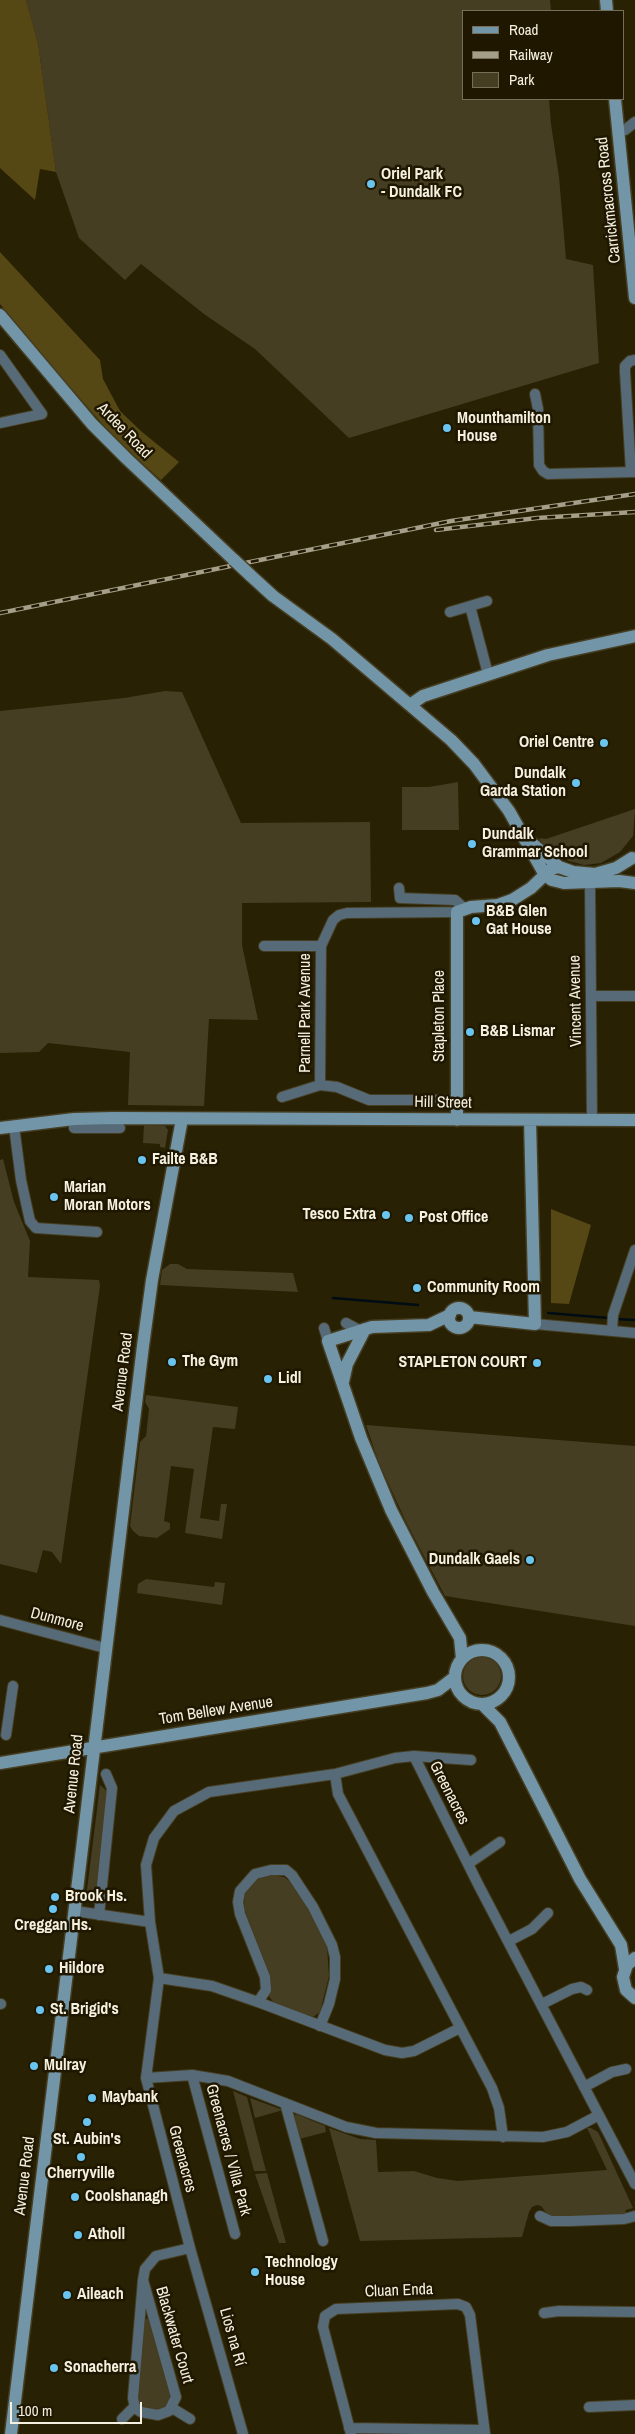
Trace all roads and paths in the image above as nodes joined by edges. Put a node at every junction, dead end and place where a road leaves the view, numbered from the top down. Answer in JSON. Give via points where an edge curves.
{"nodes":[{"id":1,"x":615,"y":100,"type":"edge"},
{"id":2,"x":635,"y":122,"type":"edge"},
{"id":3,"x":618,"y":131,"type":"junction"},
{"id":4,"x":635,"y":298,"type":"edge"},
{"id":5,"x":0,"y":315,"type":"edge"},
{"id":6,"x":0,"y":355,"type":"edge"},
{"id":7,"x":635,"y":360,"type":"edge"},
{"id":8,"x":535,"y":394,"type":"dead end"},
{"id":9,"x":0,"y":423,"type":"edge"},
{"id":10,"x":633,"y":472,"type":"edge"},
{"id":11,"x":487,"y":601,"type":"dead end"},
{"id":12,"x":470,"y":606,"type":"junction"},
{"id":13,"x":450,"y":612,"type":"dead end"},
{"id":14,"x":635,"y":636,"type":"edge"},
{"id":15,"x":488,"y":674,"type":"junction"},
{"id":16,"x":410,"y":705,"type":"junction"},
{"id":17,"x":527,"y":839,"type":"junction"},
{"id":18,"x":633,"y":856,"type":"edge"},
{"id":19,"x":559,"y":867,"type":"junction"},
{"id":20,"x":545,"y":876,"type":"junction"},
{"id":21,"x":635,"y":878,"type":"edge"},
{"id":22,"x":590,"y":883,"type":"junction"},
{"id":23,"x":635,"y":883,"type":"edge"},
{"id":24,"x":399,"y":888,"type":"dead end"},
{"id":25,"x":461,"y":910,"type":"junction"},
{"id":26,"x":264,"y":946,"type":"dead end"},
{"id":27,"x":321,"y":946,"type":"junction"},
{"id":28,"x":591,"y":996,"type":"junction"},
{"id":29,"x":635,"y":996,"type":"edge"},
{"id":30,"x":320,"y":1085,"type":"junction"},
{"id":31,"x":282,"y":1097,"type":"dead end"},
{"id":32,"x":456,"y":1100,"type":"junction"},
{"id":33,"x":74,"y":1119,"type":"junction"},
{"id":34,"x":182,"y":1119,"type":"junction"},
{"id":35,"x":206,"y":1119,"type":"junction"},
{"id":36,"x":457,"y":1120,"type":"junction"},
{"id":37,"x":530,"y":1120,"type":"junction"},
{"id":38,"x":592,"y":1120,"type":"junction"},
{"id":39,"x":635,"y":1120,"type":"edge"},
{"id":40,"x":14,"y":1126,"type":"junction"},
{"id":41,"x":0,"y":1128,"type":"edge"},
{"id":42,"x":120,"y":1128,"type":"dead end"},
{"id":43,"x":178,"y":1144,"type":"junction"},
{"id":44,"x":97,"y":1232,"type":"dead end"},
{"id":45,"x":635,"y":1250,"type":"edge"},
{"id":46,"x":346,"y":1323,"type":"dead end"},
{"id":47,"x":612,"y":1323,"type":"junction"},
{"id":48,"x":535,"y":1324,"type":"junction"},
{"id":49,"x":324,"y":1328,"type":"dead end"},
{"id":50,"x":362,"y":1329,"type":"junction"},
{"id":51,"x":635,"y":1333,"type":"edge"},
{"id":52,"x":328,"y":1341,"type":"junction"},
{"id":53,"x":343,"y":1383,"type":"junction"},
{"id":54,"x":0,"y":1620,"type":"edge"},
{"id":55,"x":460,"y":1638,"type":"junction"},
{"id":56,"x":105,"y":1648,"type":"junction"},
{"id":57,"x":478,"y":1650,"type":"junction"},
{"id":58,"x":462,"y":1660,"type":"junction"},
{"id":59,"x":455,"y":1677,"type":"junction"},
{"id":60,"x":13,"y":1686,"type":"dead end"},
{"id":61,"x":438,"y":1690,"type":"junction"},
{"id":62,"x":462,"y":1695,"type":"junction"},
{"id":63,"x":500,"y":1697,"type":"junction"},
{"id":64,"x":482,"y":1704,"type":"junction"},
{"id":65,"x":4,"y":1716,"type":"edge"},
{"id":66,"x":500,"y":1722,"type":"junction"},
{"id":67,"x":6,"y":1735,"type":"dead end"},
{"id":68,"x":93,"y":1749,"type":"junction"},
{"id":69,"x":414,"y":1756,"type":"junction"},
{"id":70,"x":471,"y":1760,"type":"dead end"},
{"id":71,"x":0,"y":1763,"type":"edge"},
{"id":72,"x":106,"y":1774,"type":"dead end"},
{"id":73,"x":336,"y":1774,"type":"junction"},
{"id":74,"x":500,"y":1842,"type":"dead end"},
{"id":75,"x":468,"y":1864,"type":"junction"},
{"id":76,"x":75,"y":1911,"type":"junction"},
{"id":77,"x":548,"y":1913,"type":"dead end"},
{"id":78,"x":99,"y":1915,"type":"junction"},
{"id":79,"x":150,"y":1922,"type":"junction"},
{"id":80,"x":509,"y":1941,"type":"junction"},
{"id":81,"x":621,"y":1945,"type":"junction"},
{"id":82,"x":635,"y":1953,"type":"edge"},
{"id":83,"x":635,"y":1958,"type":"edge"},
{"id":84,"x":624,"y":1969,"type":"junction"},
{"id":85,"x":159,"y":1978,"type":"junction"},
{"id":86,"x":587,"y":1990,"type":"dead end"},
{"id":87,"x":635,"y":1998,"type":"edge"},
{"id":88,"x":258,"y":2002,"type":"junction"},
{"id":89,"x":542,"y":2004,"type":"junction"},
{"id":90,"x":320,"y":2026,"type":"junction"},
{"id":91,"x":460,"y":2028,"type":"junction"},
{"id":92,"x":626,"y":2069,"type":"dead end"},
{"id":93,"x":192,"y":2075,"type":"junction"},
{"id":94,"x":146,"y":2078,"type":"junction"},
{"id":95,"x":584,"y":2086,"type":"junction"},
{"id":96,"x":285,"y":2103,"type":"junction"},
{"id":97,"x":599,"y":2115,"type":"junction"},
{"id":98,"x":503,"y":2137,"type":"junction"},
{"id":99,"x":631,"y":2168,"type":"edge"},
{"id":100,"x":635,"y":2184,"type":"edge"},
{"id":101,"x":540,"y":2216,"type":"dead end"},
{"id":102,"x":635,"y":2216,"type":"edge"},
{"id":103,"x":235,"y":2234,"type":"dead end"},
{"id":104,"x":323,"y":2241,"type":"dead end"},
{"id":105,"x":190,"y":2248,"type":"junction"},
{"id":106,"x":143,"y":2280,"type":"junction"},
{"id":107,"x":635,"y":2312,"type":"edge"},
{"id":108,"x":544,"y":2313,"type":"dead end"},
{"id":109,"x":635,"y":2405,"type":"edge"},
{"id":110,"x":135,"y":2406,"type":"junction"},
{"id":111,"x":589,"y":2407,"type":"dead end"},
{"id":112,"x":172,"y":2408,"type":"junction"},
{"id":113,"x":122,"y":2419,"type":"dead end"},
{"id":114,"x":190,"y":2419,"type":"dead end"},
{"id":115,"x":350,"y":2431,"type":"edge"},
{"id":116,"x":485,"y":2432,"type":"edge"},
{"id":117,"x":11,"y":2434,"type":"edge"},
{"id":118,"x":243,"y":2434,"type":"edge"}],
"edges":[{"from":1,"to":3,"type":"street","name":"Carrickmacross Road"},
{"from":2,"to":3,"type":"street"},
{"from":3,"to":4,"type":"street","name":"Carrickmacross Road"},
{"from":5,"to":16,"type":"street","name":"Ardee Road","bridge":true,"via":[[92,424],[126,458],[273,596],[332,639]]},
{"from":6,"to":9,"type":"street","via":[[42,414]]},
{"from":7,"to":10,"type":"street","via":[[625,366]]},
{"from":8,"to":10,"type":"street","via":[[539,465],[543,471],[548,474]]},
{"from":11,"to":12,"type":"street"},
{"from":12,"to":13,"type":"street"},
{"from":12,"to":15,"type":"street"},
{"from":14,"to":15,"type":"street","via":[[565,650]]},
{"from":15,"to":16,"type":"street","via":[[423,696]]},
{"from":16,"to":17,"type":"street","name":"Ardee Road","via":[[483,773]]},
{"from":17,"to":19,"type":"street"},
{"from":17,"to":20,"type":"street"},
{"from":18,"to":19,"type":"street","via":[[616,868],[595,874]]},
{"from":18,"to":21,"type":"street","via":[[631,869]]},
{"from":19,"to":20,"type":"street","via":[[551,869]]},
{"from":20,"to":22,"type":"street","via":[[564,883]]},
{"from":20,"to":25,"type":"street","via":[[512,900]]},
{"from":22,"to":23,"type":"street"},
{"from":22,"to":28,"type":"street","name":"Vincent Avenue"},
{"from":24,"to":25,"type":"street","via":[[400,898],[456,900]]},
{"from":25,"to":27,"type":"street","name":"Parnell Park Avenue","via":[[339,915],[333,920]]},
{"from":25,"to":32,"type":"street","name":"Stapleton Place"},
{"from":26,"to":27,"type":"street"},
{"from":27,"to":30,"type":"street","name":"Parnell Park Avenue"},
{"from":28,"to":29,"type":"street"},
{"from":28,"to":38,"type":"street","name":"Vincent Avenue"},
{"from":30,"to":31,"type":"street"},
{"from":30,"to":32,"type":"street","via":[[337,1087],[369,1100]]},
{"from":32,"to":36,"type":"street","name":"Stapleton Place"},
{"from":33,"to":34,"type":"street"},
{"from":33,"to":40,"type":"street"},
{"from":33,"to":42,"type":"street","via":[[74,1128]]},
{"from":34,"to":35,"type":"street"},
{"from":34,"to":43,"type":"street","name":"Avenue Road"},
{"from":35,"to":36,"type":"street","name":"Hill Street"},
{"from":35,"to":43,"type":"street","via":[[188,1131]]},
{"from":36,"to":37,"type":"street","name":"Hill Street"},
{"from":37,"to":38,"type":"street","name":"Hill Street"},
{"from":37,"to":48,"type":"street"},
{"from":38,"to":39,"type":"street","name":"Hill Street"},
{"from":40,"to":41,"type":"street"},
{"from":40,"to":44,"type":"street","via":[[30,1221],[36,1228]]},
{"from":43,"to":56,"type":"street","name":"Avenue Road","via":[[152,1280]]},
{"from":45,"to":47,"type":"street"},
{"from":46,"to":50,"type":"street"},
{"from":47,"to":48,"type":"street"},
{"from":47,"to":51,"type":"street"},
{"from":48,"to":50,"type":"street","via":[[469,1316],[461,1308],[455,1309],[453,1321]]},
{"from":49,"to":52,"type":"street"},
{"from":50,"to":52,"type":"street"},
{"from":50,"to":53,"type":"street","via":[[347,1364]]},
{"from":52,"to":53,"type":"street"},
{"from":53,"to":55,"type":"street","via":[[361,1438],[391,1510]]},
{"from":54,"to":56,"type":"street","name":"Dunmore"},
{"from":55,"to":57,"type":"street"},
{"from":55,"to":58,"type":"street"},
{"from":56,"to":68,"type":"street","name":"Avenue Road"},
{"from":57,"to":58,"type":"street"},
{"from":57,"to":63,"type":"street","via":[[494,1653],[507,1667],[508,1686]]},
{"from":58,"to":59,"type":"street"},
{"from":59,"to":61,"type":"street","name":"Tom Bellew Avenue"},
{"from":59,"to":62,"type":"street"},
{"from":60,"to":65,"type":"street"},
{"from":61,"to":62,"type":"street","name":"Tom Bellew Avenue"},
{"from":61,"to":68,"type":"street","name":"Tom Bellew Avenue"},
{"from":62,"to":64,"type":"street","via":[[471,1702]]},
{"from":63,"to":64,"type":"street"},
{"from":63,"to":66,"type":"street"},
{"from":64,"to":66,"type":"street"},
{"from":65,"to":67,"type":"street"},
{"from":66,"to":81,"type":"street","via":[[580,1879]]},
{"from":68,"to":71,"type":"street","name":"Tom Bellew Avenue"},
{"from":68,"to":76,"type":"street","name":"Avenue Road"},
{"from":69,"to":70,"type":"street"},
{"from":69,"to":73,"type":"street","name":"Greenacres"},
{"from":69,"to":75,"type":"street","name":"Greenacres"},
{"from":72,"to":78,"type":"street","via":[[112,1788]]},
{"from":73,"to":79,"type":"street","name":"Greenacres","via":[[209,1792],[174,1811],[163,1824],[146,1864]]},
{"from":73,"to":91,"type":"street","via":[[338,1794]]},
{"from":74,"to":75,"type":"street"},
{"from":75,"to":80,"type":"street","name":"Greenacres"},
{"from":76,"to":78,"type":"street"},
{"from":76,"to":117,"type":"street","name":"Avenue Road"},
{"from":77,"to":80,"type":"street","via":[[532,1929]]},
{"from":78,"to":79,"type":"street"},
{"from":79,"to":85,"type":"street","name":"Greenacres"},
{"from":80,"to":89,"type":"street","name":"Greenacres"},
{"from":81,"to":82,"type":"street"},
{"from":81,"to":84,"type":"street"},
{"from":83,"to":84,"type":"street"},
{"from":84,"to":87,"type":"street","via":[[624,1986]]},
{"from":85,"to":88,"type":"street","via":[[212,1986]]},
{"from":85,"to":94,"type":"street","name":"Greenacres"},
{"from":86,"to":89,"type":"street","via":[[581,1987],[572,1989]]},
{"from":88,"to":90,"type":"street"},
{"from":88,"to":90,"type":"street","via":[[266,1990],[265,1977],[240,1914],[240,1891],[255,1874],[286,1870],[313,1907],[334,1951],[335,1978]]},
{"from":89,"to":95,"type":"street","name":"Greenacres"},
{"from":90,"to":91,"type":"street","via":[[402,2053],[427,2046]]},
{"from":91,"to":98,"type":"street","via":[[499,2108]]},
{"from":92,"to":95,"type":"street"},
{"from":93,"to":94,"type":"street"},
{"from":93,"to":96,"type":"street","via":[[228,2081]]},
{"from":93,"to":103,"type":"street","name":"Greenacres / Villa Park"},
{"from":94,"to":105,"type":"street","name":"Greenacres"},
{"from":95,"to":97,"type":"street","name":"Greenacres"},
{"from":96,"to":98,"type":"street","via":[[346,2126],[376,2133]]},
{"from":96,"to":104,"type":"street"},
{"from":97,"to":98,"type":"street","via":[[555,2136]]},
{"from":97,"to":99,"type":"street","name":"Greenacres"},
{"from":99,"to":100,"type":"street","name":"Greenacres"},
{"from":101,"to":102,"type":"street","via":[[551,2221],[570,2222]]},
{"from":105,"to":106,"type":"street","name":"Blackwater Court","via":[[156,2256],[145,2269]]},
{"from":105,"to":118,"type":"street","name":"Lios na Rí"},
{"from":106,"to":110,"type":"street","name":"Blackwater Court","via":[[133,2398]]},
{"from":106,"to":112,"type":"street","name":"Blackwater Court","via":[[175,2392]]},
{"from":107,"to":108,"type":"street","via":[[559,2310]]},
{"from":109,"to":111,"type":"street"},
{"from":110,"to":112,"type":"street","name":"Blackwater Court","via":[[140,2412],[151,2415],[164,2414]]},
{"from":110,"to":113,"type":"street"},
{"from":112,"to":114,"type":"street"},
{"from":115,"to":116,"type":"street","name":"Cluan Enda"},
{"from":115,"to":116,"type":"street","name":"Cluan Enda","via":[[323,2327],[327,2313],[336,2309],[458,2304],[466,2307],[470,2315]]}]}
